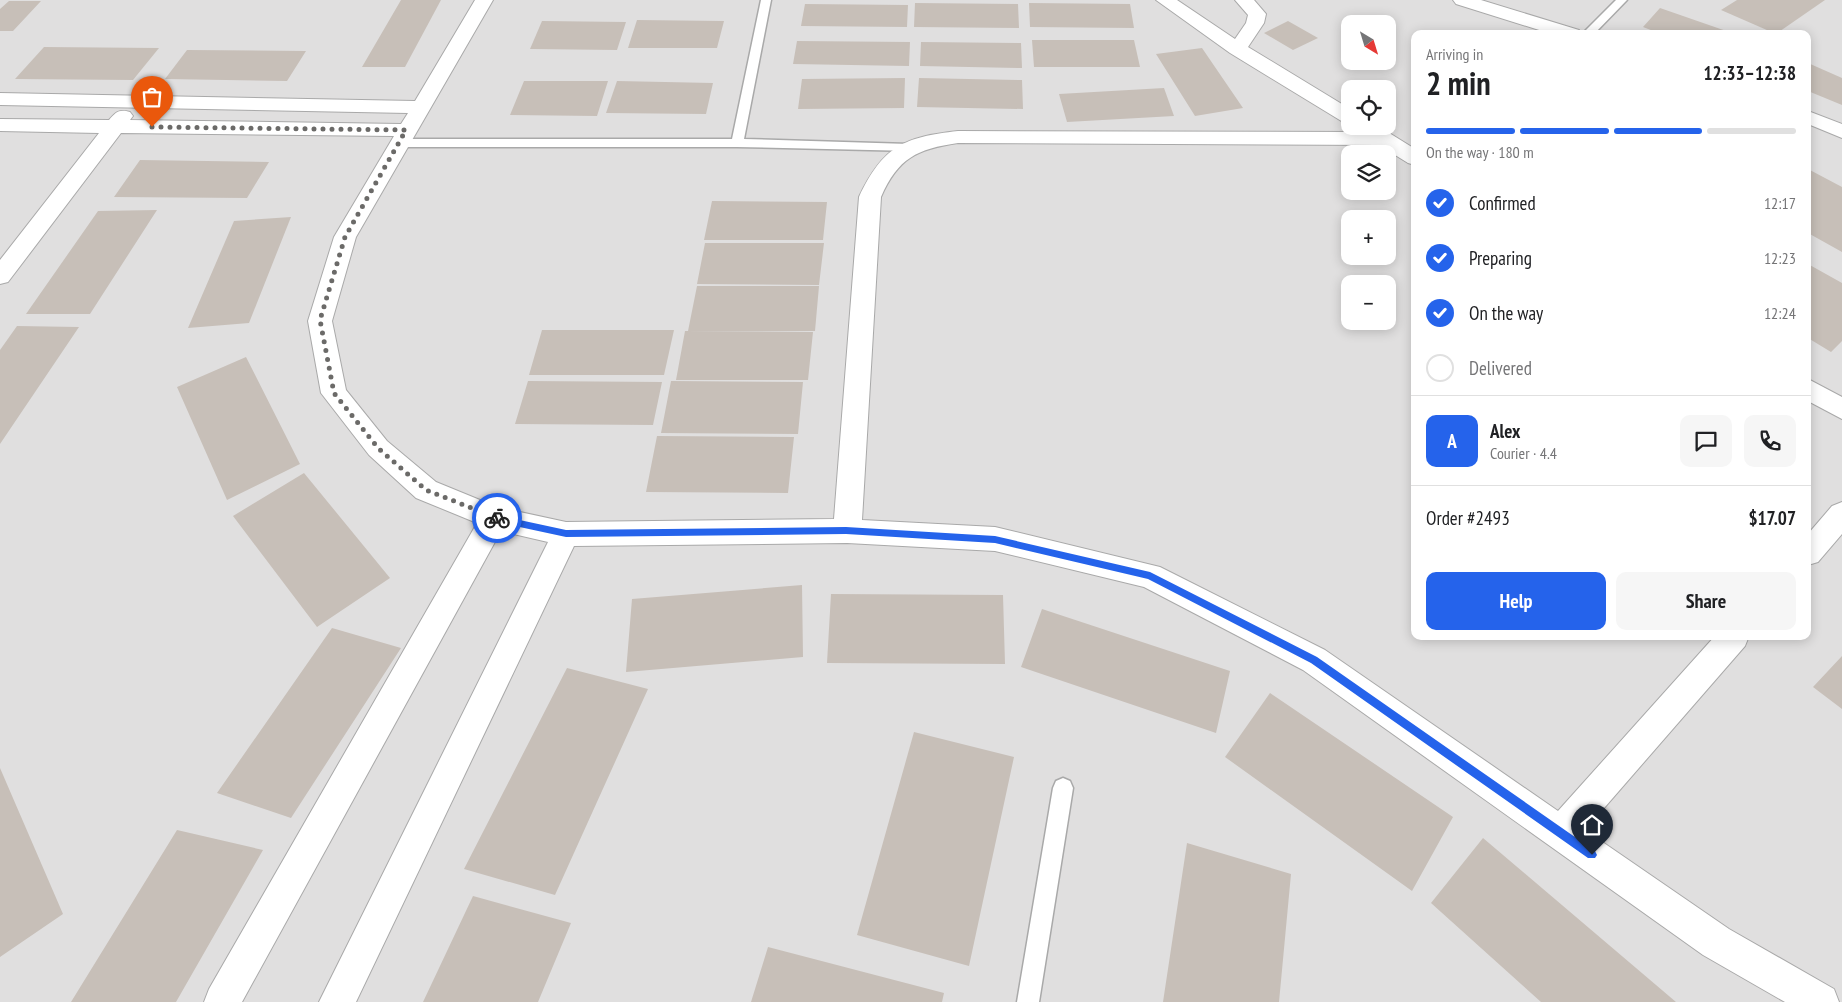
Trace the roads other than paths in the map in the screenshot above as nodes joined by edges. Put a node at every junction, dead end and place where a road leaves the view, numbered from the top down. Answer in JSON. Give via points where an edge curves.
{"nodes":[{"id":1,"x":484,"y":0,"type":"edge"},
{"id":2,"x":766,"y":0,"type":"edge"},
{"id":3,"x":1165,"y":0,"type":"edge"},
{"id":4,"x":1244,"y":0,"type":"edge"},
{"id":5,"x":1462,"y":0,"type":"edge"},
{"id":6,"x":1622,"y":0,"type":"edge"},
{"id":7,"x":1559,"y":30,"type":"edge"},
{"id":8,"x":1591,"y":30,"type":"edge"},
{"id":9,"x":1237,"y":49,"type":"junction"},
{"id":10,"x":0,"y":100,"type":"edge"},
{"id":11,"x":136,"y":102,"type":"junction"},
{"id":12,"x":420,"y":107,"type":"junction"},
{"id":13,"x":1341,"y":113,"type":"edge"},
{"id":14,"x":1811,"y":118,"type":"edge"},
{"id":15,"x":0,"y":126,"type":"edge"},
{"id":16,"x":113,"y":126,"type":"junction"},
{"id":17,"x":1842,"y":132,"type":"edge"},
{"id":18,"x":1378,"y":135,"type":"edge"},
{"id":19,"x":402,"y":137,"type":"junction"},
{"id":20,"x":1384,"y":139,"type":"junction"},
{"id":21,"x":737,"y":143,"type":"junction"},
{"id":22,"x":909,"y":148,"type":"junction"},
{"id":23,"x":1411,"y":156,"type":"edge"},
{"id":24,"x":0,"y":276,"type":"edge"},
{"id":25,"x":1811,"y":391,"type":"edge"},
{"id":26,"x":1842,"y":409,"type":"edge"},
{"id":27,"x":1842,"y":514,"type":"edge"},
{"id":28,"x":494,"y":518,"type":"junction"},
{"id":29,"x":846,"y":531,"type":"junction"},
{"id":30,"x":566,"y":534,"type":"junction"},
{"id":31,"x":1811,"y":550,"type":"edge"},
{"id":32,"x":1730,"y":640,"type":"edge"},
{"id":33,"x":1063,"y":788,"type":"dead end"},
{"id":34,"x":1561,"y":833,"type":"junction"},
{"id":35,"x":222,"y":1002,"type":"edge"},
{"id":36,"x":337,"y":1002,"type":"edge"},
{"id":37,"x":1028,"y":1002,"type":"edge"},
{"id":38,"x":1821,"y":1002,"type":"edge"}],
"edges":[{"from":1,"to":12,"type":"street"},
{"from":2,"to":21,"type":"lane"},
{"from":3,"to":9,"type":"street"},
{"from":4,"to":9,"type":"street","via":[[1257,14],[1255,23]]},
{"from":5,"to":7,"type":"street"},
{"from":6,"to":8,"type":"lane"},
{"from":9,"to":13,"type":"street"},
{"from":10,"to":11,"type":"street"},
{"from":11,"to":12,"type":"street"},
{"from":11,"to":16,"type":"street"},
{"from":12,"to":19,"type":"street"},
{"from":14,"to":17,"type":"street"},
{"from":15,"to":16,"type":"street"},
{"from":16,"to":19,"type":"street"},
{"from":16,"to":24,"type":"street"},
{"from":18,"to":20,"type":"street"},
{"from":19,"to":21,"type":"lane"},
{"from":19,"to":28,"type":"street","via":[[345,237],[320,320],[334,393],[378,448],[426,490]]},
{"from":20,"to":22,"type":"street","via":[[958,136]]},
{"from":20,"to":23,"type":"street"},
{"from":21,"to":22,"type":"lane"},
{"from":22,"to":29,"type":"street","via":[[890,160],[870,197]]},
{"from":25,"to":26,"type":"street"},
{"from":27,"to":31,"type":"street"},
{"from":28,"to":30,"type":"street"},
{"from":28,"to":35,"type":"street"},
{"from":29,"to":30,"type":"street"},
{"from":29,"to":34,"type":"street","via":[[995,539],[1150,576],[1314,660]]},
{"from":30,"to":36,"type":"street"},
{"from":32,"to":34,"type":"street"},
{"from":33,"to":37,"type":"lane"},
{"from":34,"to":38,"type":"street","via":[[1716,942]]}]}
